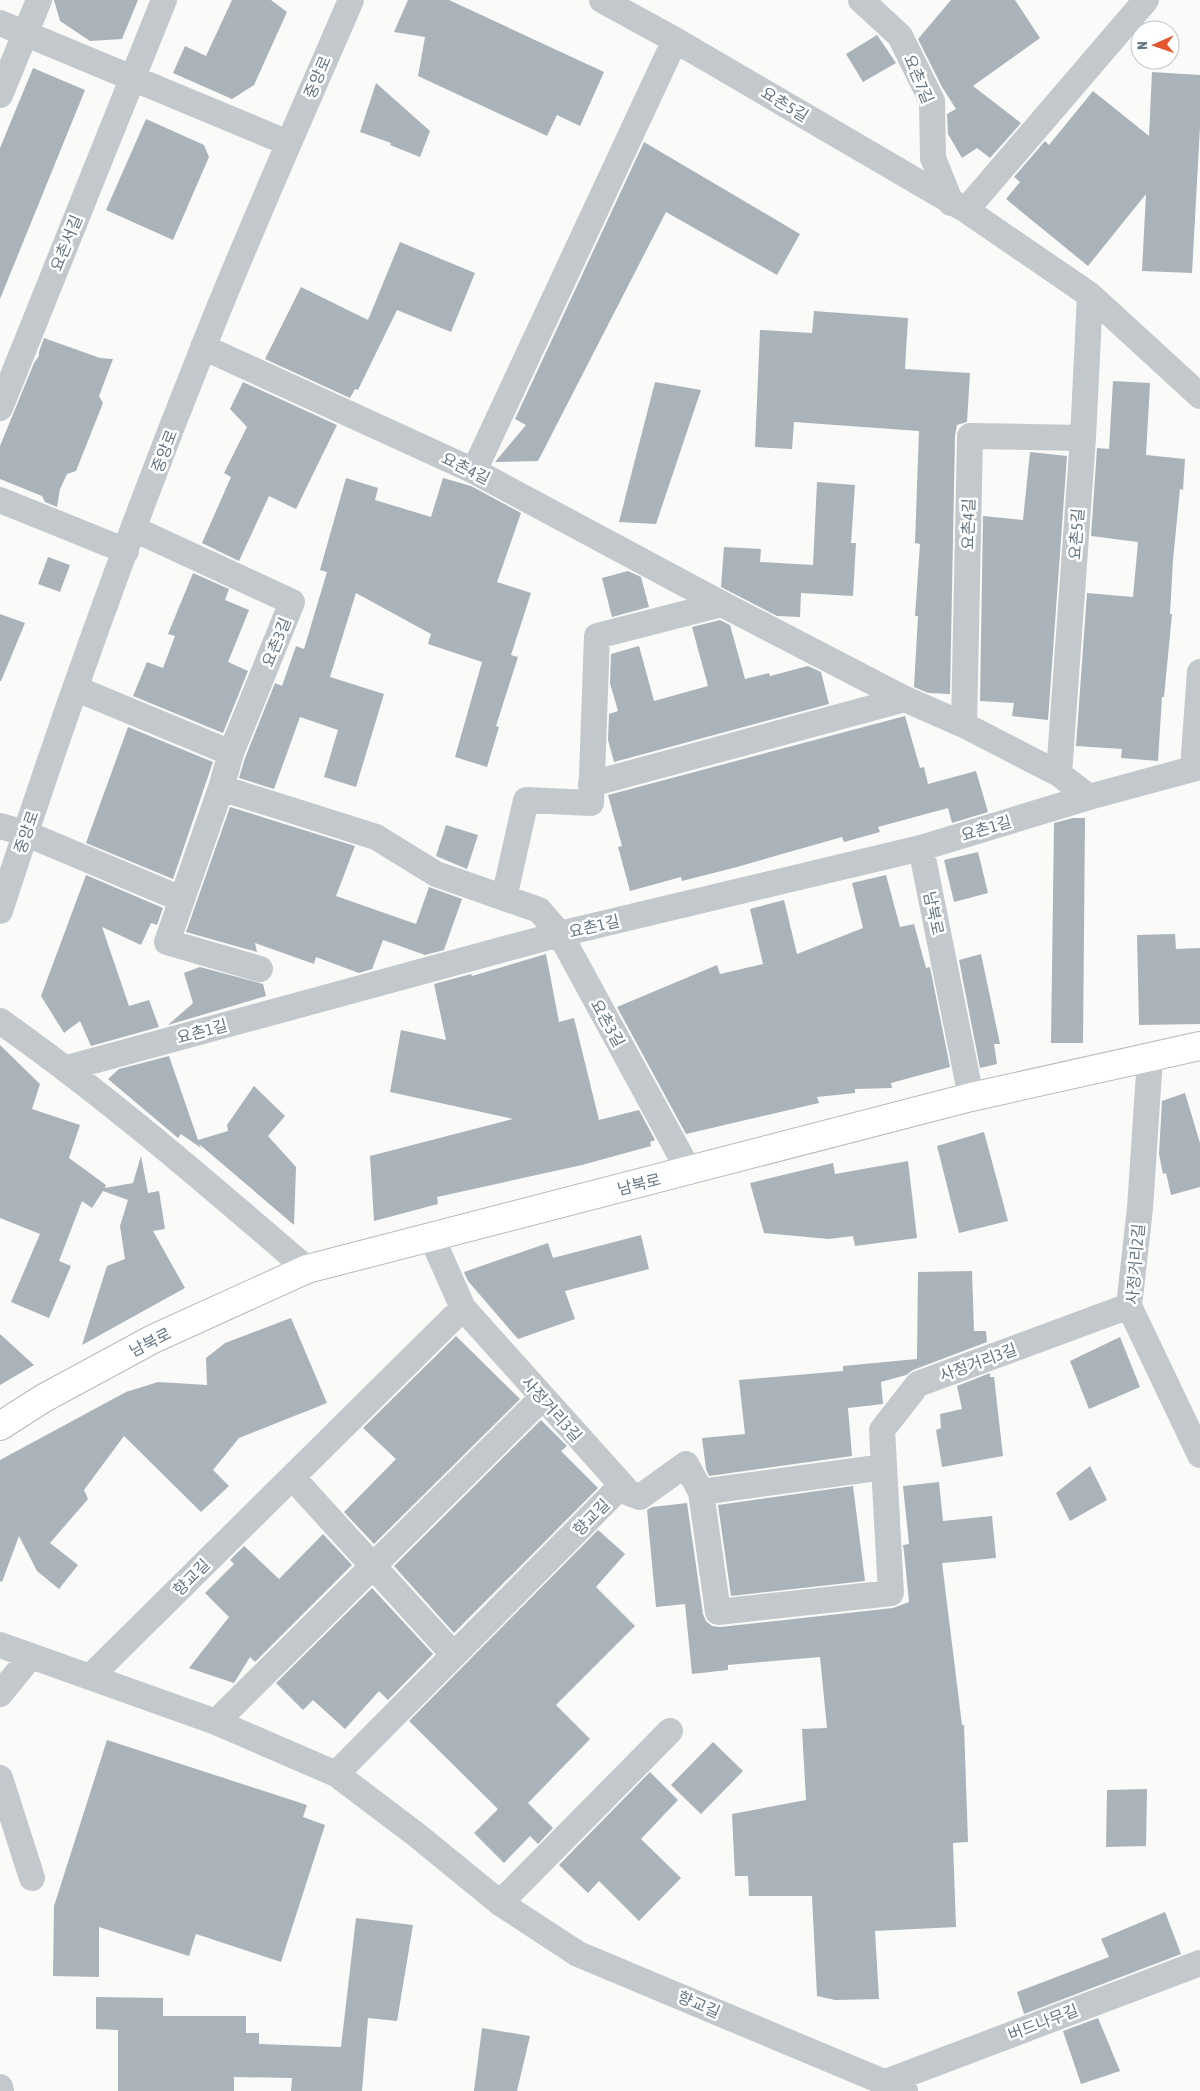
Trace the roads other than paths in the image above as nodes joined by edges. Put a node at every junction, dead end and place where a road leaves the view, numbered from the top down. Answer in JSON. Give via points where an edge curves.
{"nodes":[{"id":1,"x":39,"y":0,"type":"edge"},
{"id":2,"x":164,"y":0,"type":"edge"},
{"id":3,"x":350,"y":0,"type":"edge"},
{"id":4,"x":602,"y":0,"type":"edge"},
{"id":5,"x":861,"y":0,"type":"edge"},
{"id":6,"x":1142,"y":1,"type":"edge"},
{"id":7,"x":0,"y":22,"type":"edge"},
{"id":8,"x":26,"y":32,"type":"junction"},
{"id":9,"x":675,"y":40,"type":"junction"},
{"id":10,"x":131,"y":78,"type":"junction"},
{"id":11,"x":0,"y":95,"type":"edge"},
{"id":12,"x":288,"y":143,"type":"junction"},
{"id":13,"x":959,"y":206,"type":"junction"},
{"id":14,"x":1090,"y":294,"type":"junction"},
{"id":15,"x":203,"y":347,"type":"junction"},
{"id":16,"x":1200,"y":396,"type":"edge"},
{"id":17,"x":0,"y":408,"type":"edge"},
{"id":18,"x":1083,"y":438,"type":"junction"},
{"id":19,"x":474,"y":470,"type":"junction"},
{"id":20,"x":0,"y":500,"type":"edge"},
{"id":21,"x":130,"y":540,"type":"junction"},
{"id":22,"x":722,"y":604,"type":"junction"},
{"id":23,"x":1200,"y":672,"type":"edge"},
{"id":24,"x":77,"y":689,"type":"junction"},
{"id":25,"x":905,"y":699,"type":"junction"},
{"id":26,"x":964,"y":725,"type":"junction"},
{"id":27,"x":232,"y":753,"type":"junction"},
{"id":28,"x":1196,"y":768,"type":"edge"},
{"id":29,"x":1059,"y":774,"type":"junction"},
{"id":30,"x":221,"y":788,"type":"junction"},
{"id":31,"x":591,"y":794,"type":"junction"},
{"id":32,"x":1088,"y":797,"type":"junction"},
{"id":33,"x":0,"y":826,"type":"edge"},
{"id":34,"x":25,"y":833,"type":"junction"},
{"id":35,"x":921,"y":848,"type":"junction"},
{"id":36,"x":504,"y":898,"type":"junction"},
{"id":37,"x":181,"y":899,"type":"junction"},
{"id":38,"x":0,"y":911,"type":"edge"},
{"id":39,"x":560,"y":934,"type":"junction"},
{"id":40,"x":260,"y":968,"type":"dead end"},
{"id":41,"x":0,"y":1021,"type":"edge"},
{"id":42,"x":1200,"y":1046,"type":"edge"},
{"id":43,"x":1150,"y":1058,"type":"junction"},
{"id":44,"x":67,"y":1068,"type":"junction"},
{"id":45,"x":972,"y":1097,"type":"junction"},
{"id":46,"x":689,"y":1171,"type":"junction"},
{"id":47,"x":431,"y":1236,"type":"junction"},
{"id":48,"x":306,"y":1269,"type":"junction"},
{"id":49,"x":1128,"y":1306,"type":"junction"},
{"id":50,"x":463,"y":1308,"type":"junction"},
{"id":51,"x":542,"y":1398,"type":"junction"},
{"id":52,"x":0,"y":1426,"type":"edge"},
{"id":53,"x":1200,"y":1455,"type":"edge"},
{"id":54,"x":884,"y":1467,"type":"junction"},
{"id":55,"x":292,"y":1477,"type":"junction"},
{"id":56,"x":622,"y":1486,"type":"junction"},
{"id":57,"x":701,"y":1492,"type":"junction"},
{"id":58,"x":372,"y":1566,"type":"junction"},
{"id":59,"x":0,"y":1645,"type":"edge"},
{"id":60,"x":454,"y":1655,"type":"junction"},
{"id":61,"x":31,"y":1656,"type":"junction"},
{"id":62,"x":90,"y":1677,"type":"junction"},
{"id":63,"x":0,"y":1694,"type":"edge"},
{"id":64,"x":216,"y":1722,"type":"junction"},
{"id":65,"x":670,"y":1732,"type":"dead end"},
{"id":66,"x":336,"y":1774,"type":"junction"},
{"id":67,"x":0,"y":1778,"type":"edge"},
{"id":68,"x":32,"y":1878,"type":"dead end"},
{"id":69,"x":500,"y":1903,"type":"junction"},
{"id":70,"x":1200,"y":1963,"type":"edge"},
{"id":71,"x":895,"y":2086,"type":"edge"}],
"edges":[{"from":1,"to":8,"type":"street"},
{"from":2,"to":10,"type":"street","name":"요촌서길"},
{"from":3,"to":12,"type":"street","name":"중앙로"},
{"from":4,"to":9,"type":"street","name":"요촌5길"},
{"from":5,"to":13,"type":"street","name":"요촌7길","via":[[900,36],[932,101],[933,158]]},
{"from":6,"to":13,"type":"street"},
{"from":7,"to":8,"type":"street"},
{"from":8,"to":10,"type":"street"},
{"from":8,"to":11,"type":"street"},
{"from":9,"to":13,"type":"street","name":"요촌5길"},
{"from":9,"to":19,"type":"street"},
{"from":10,"to":12,"type":"street"},
{"from":10,"to":17,"type":"street","name":"요촌서길"},
{"from":12,"to":15,"type":"street","name":"중앙로"},
{"from":13,"to":14,"type":"street","name":"요촌5길"},
{"from":14,"to":16,"type":"street","name":"요촌5길"},
{"from":14,"to":18,"type":"street","name":"요촌5길"},
{"from":15,"to":19,"type":"street","name":"요촌4길"},
{"from":15,"to":21,"type":"street","name":"중앙로"},
{"from":18,"to":26,"type":"street","name":"요촌4길","via":[[970,436]]},
{"from":18,"to":29,"type":"street","name":"요촌5길"},
{"from":19,"to":22,"type":"street","name":"요촌4길"},
{"from":20,"to":21,"type":"street"},
{"from":21,"to":24,"type":"street","name":"중앙로"},
{"from":21,"to":27,"type":"street","name":"요촌3길","via":[[292,602]]},
{"from":22,"to":25,"type":"street","name":"요촌4길"},
{"from":22,"to":31,"type":"street","via":[[598,636]]},
{"from":23,"to":28,"type":"street"},
{"from":24,"to":27,"type":"street"},
{"from":24,"to":34,"type":"street","name":"중앙로"},
{"from":25,"to":26,"type":"street","name":"요촌4길"},
{"from":25,"to":31,"type":"street"},
{"from":26,"to":29,"type":"street","name":"요촌4길"},
{"from":27,"to":30,"type":"street","name":"요촌3길"},
{"from":28,"to":32,"type":"street","name":"요촌1길"},
{"from":29,"to":32,"type":"street","name":"요촌4길"},
{"from":30,"to":36,"type":"street","name":"요촌3길","via":[[376,837],[436,874]]},
{"from":30,"to":37,"type":"street","name":"요촌3길"},
{"from":31,"to":36,"type":"street","via":[[526,800]]},
{"from":32,"to":35,"type":"street","name":"요촌1길"},
{"from":33,"to":34,"type":"street"},
{"from":34,"to":37,"type":"street"},
{"from":34,"to":38,"type":"street","name":"중앙로"},
{"from":35,"to":39,"type":"street","name":"요촌1길"},
{"from":35,"to":45,"type":"street","name":"남북로"},
{"from":36,"to":39,"type":"street","name":"요촌3길","via":[[539,910]]},
{"from":37,"to":40,"type":"street","name":"요촌3길","via":[[167,942]]},
{"from":39,"to":44,"type":"street","name":"요촌1길"},
{"from":39,"to":46,"type":"street","name":"요촌3길"},
{"from":41,"to":44,"type":"street"},
{"from":42,"to":43,"type":"main road","name":"남북로"},
{"from":43,"to":45,"type":"main road","name":"남북로"},
{"from":43,"to":49,"type":"street","name":"사정거리2길","via":[[1140,1208]]},
{"from":44,"to":48,"type":"street","via":[[182,1161]]},
{"from":45,"to":46,"type":"main road","name":"남북로"},
{"from":46,"to":47,"type":"main road","name":"남북로"},
{"from":47,"to":48,"type":"main road","name":"남북로"},
{"from":47,"to":50,"type":"street","name":"사정거리3길"},
{"from":48,"to":52,"type":"main road","name":"남북로","via":[[153,1339],[44,1398]]},
{"from":49,"to":53,"type":"street","name":"사정거리2길"},
{"from":49,"to":54,"type":"street","name":"사정거리3길","via":[[918,1384],[882,1430]]},
{"from":50,"to":51,"type":"street","name":"사정거리3길"},
{"from":50,"to":55,"type":"street","name":"향교길"},
{"from":51,"to":56,"type":"street","name":"사정거리3길"},
{"from":51,"to":58,"type":"street"},
{"from":54,"to":57,"type":"street"},
{"from":54,"to":57,"type":"street","name":"사정거리3길","via":[[891,1593],[718,1612]]},
{"from":55,"to":58,"type":"street"},
{"from":55,"to":62,"type":"street","name":"향교길"},
{"from":56,"to":57,"type":"street","name":"사정거리3길","via":[[640,1497],[686,1464]]},
{"from":56,"to":60,"type":"street","name":"향교길"},
{"from":58,"to":60,"type":"street"},
{"from":58,"to":64,"type":"street"},
{"from":59,"to":61,"type":"street","name":"향교길"},
{"from":60,"to":66,"type":"street","name":"향교길"},
{"from":61,"to":62,"type":"street","name":"향교길"},
{"from":61,"to":63,"type":"street"},
{"from":62,"to":64,"type":"street","name":"향교길"},
{"from":64,"to":66,"type":"street","name":"향교길"},
{"from":65,"to":69,"type":"street"},
{"from":66,"to":69,"type":"street","name":"향교길"},
{"from":67,"to":68,"type":"street"},
{"from":69,"to":71,"type":"street","name":"향교길","via":[[578,1954]]},
{"from":70,"to":71,"type":"street","name":"버드나무길"}]}
